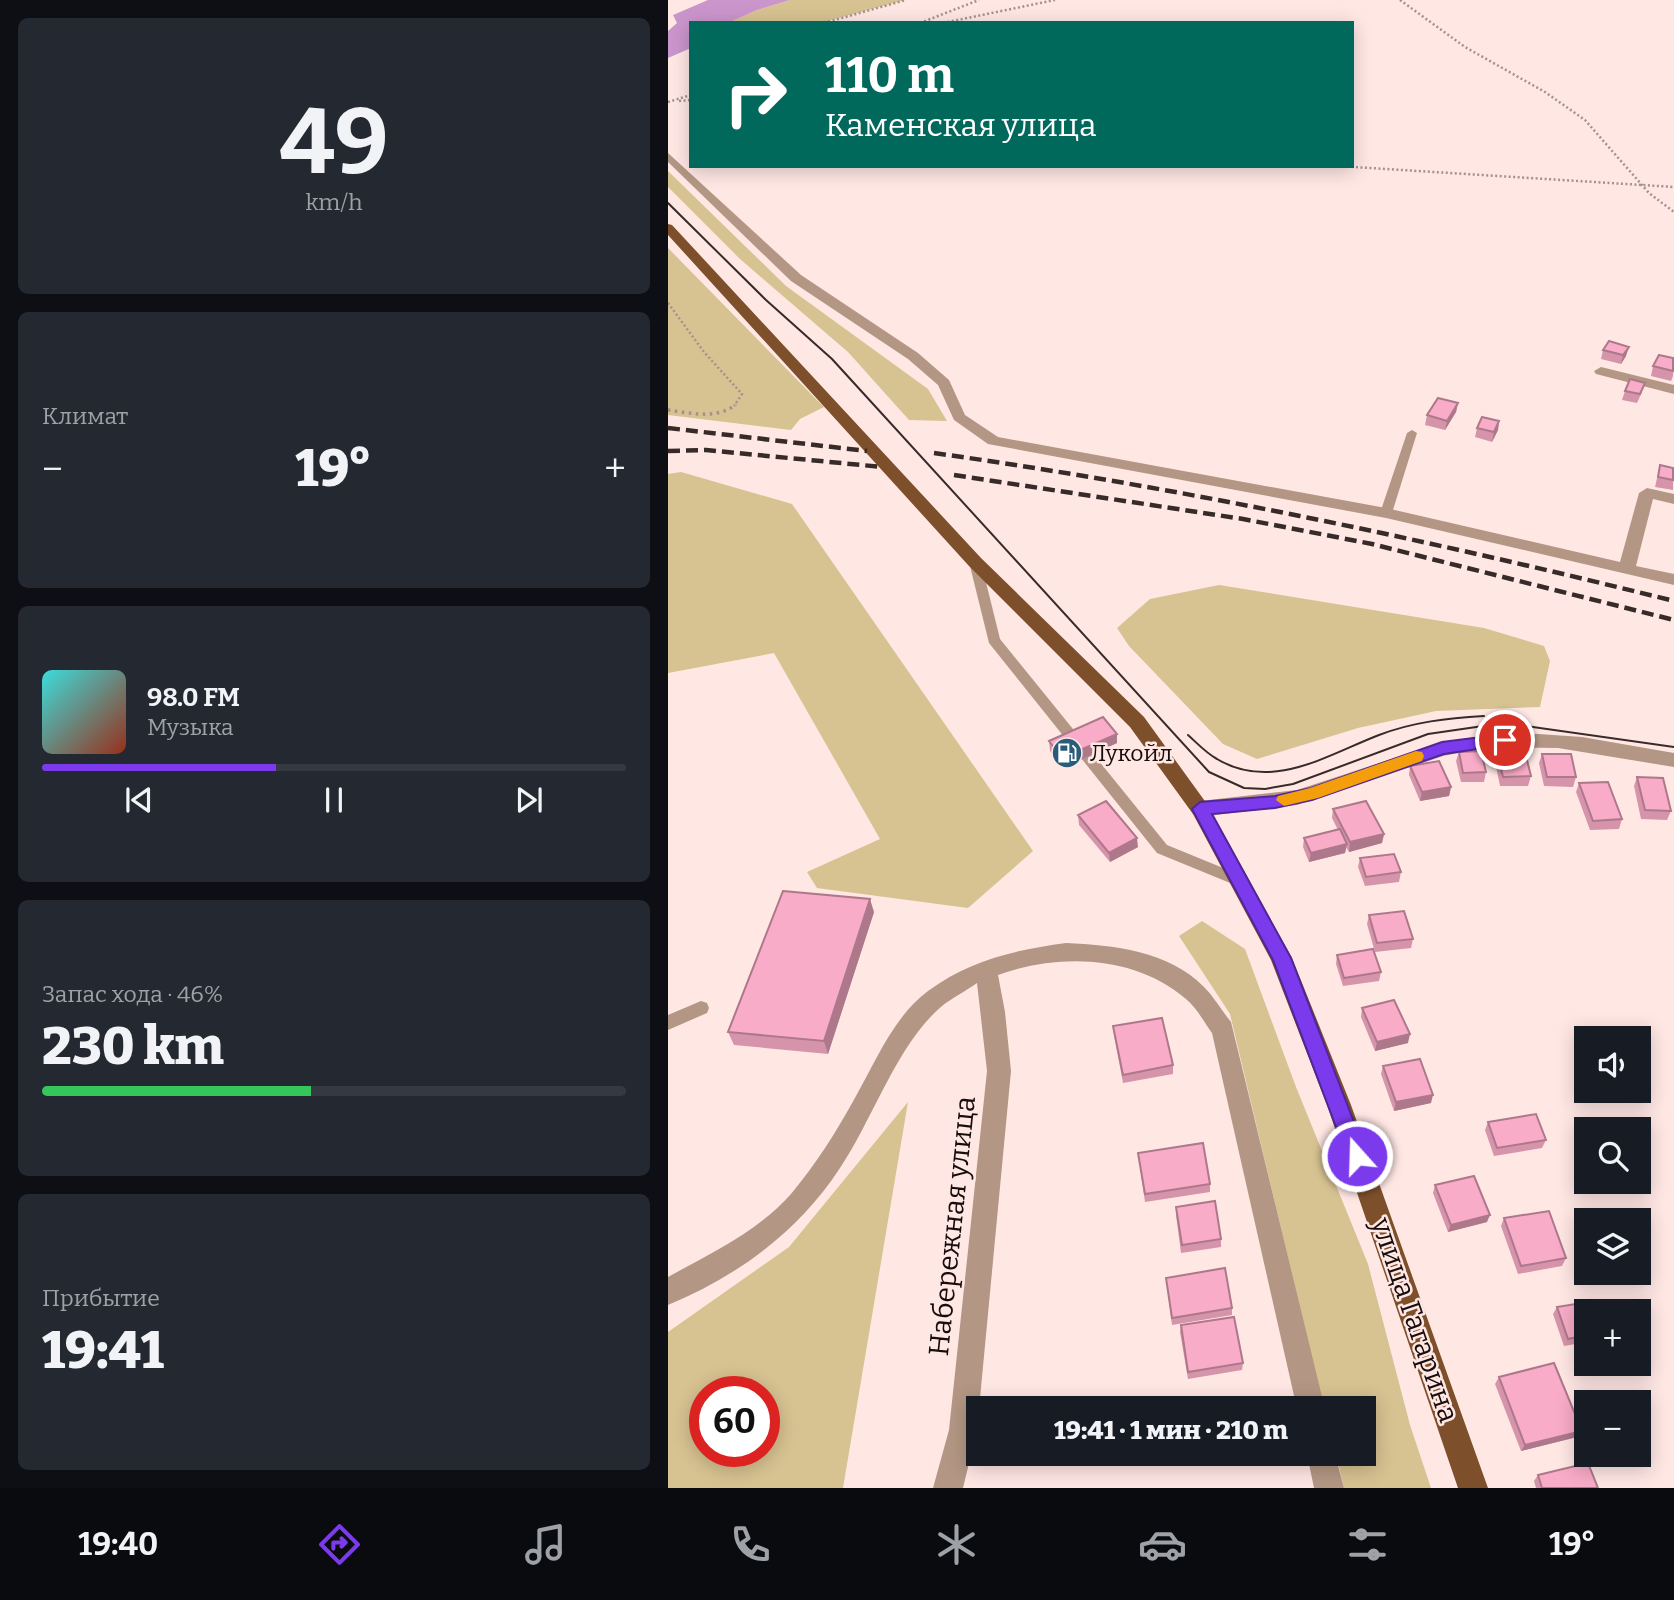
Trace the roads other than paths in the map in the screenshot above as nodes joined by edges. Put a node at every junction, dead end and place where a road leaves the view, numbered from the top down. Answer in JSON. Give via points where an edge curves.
{"nodes":[{"id":1,"x":668,"y":156,"type":"edge"},
{"id":2,"x":668,"y":228,"type":"edge"},
{"id":3,"x":1601,"y":371,"type":"dead end"},
{"id":4,"x":1674,"y":390,"type":"edge"},
{"id":5,"x":1412,"y":433,"type":"dead end"},
{"id":6,"x":1674,"y":499,"type":"edge"},
{"id":7,"x":1386,"y":513,"type":"junction"},
{"id":8,"x":975,"y":562,"type":"junction"},
{"id":9,"x":1627,"y":568,"type":"junction"},
{"id":10,"x":1674,"y":580,"type":"edge"},
{"id":11,"x":1674,"y":760,"type":"edge"},
{"id":12,"x":1200,"y":809,"type":"junction"},
{"id":13,"x":1240,"y":881,"type":"junction"},
{"id":14,"x":986,"y":969,"type":"junction"},
{"id":15,"x":701,"y":1008,"type":"dead end"},
{"id":16,"x":668,"y":1023,"type":"edge"},
{"id":17,"x":668,"y":1292,"type":"edge"},
{"id":18,"x":1308,"y":1396,"type":"edge"},
{"id":19,"x":1324,"y":1466,"type":"edge"},
{"id":20,"x":948,"y":1488,"type":"edge"},
{"id":21,"x":1329,"y":1488,"type":"edge"},
{"id":22,"x":1473,"y":1488,"type":"edge"}],
"edges":[{"from":1,"to":7,"type":"street","via":[[796,278],[913,356],[944,383],[959,417],[993,441]]},
{"from":2,"to":8,"type":"main road","name":"улица Гагарина"},
{"from":3,"to":4,"type":"street"},
{"from":5,"to":7,"type":"lane"},
{"from":6,"to":9,"type":"street","via":[[1647,493]]},
{"from":7,"to":9,"type":"street"},
{"from":8,"to":12,"type":"main road","name":"улица Гагарина","via":[[1137,722]]},
{"from":8,"to":13,"type":"lane","via":[[994,640],[1162,849]]},
{"from":9,"to":10,"type":"street"},
{"from":11,"to":12,"type":"street","via":[[1568,744],[1490,740],[1442,748],[1312,794]]},
{"from":12,"to":13,"type":"main road","name":"улица Гагарина"},
{"from":13,"to":22,"type":"main road","name":"улица Гагарина","via":[[1281,958],[1339,1105]]},
{"from":14,"to":17,"type":"street","via":[[935,996],[917,1013],[832,1157],[779,1223]]},
{"from":14,"to":18,"type":"street","via":[[1064,951],[1142,961],[1186,983],[1213,1010],[1231,1059]]},
{"from":14,"to":20,"type":"street","name":"Набережная улица","via":[[999,1070],[963,1430]]},
{"from":15,"to":16,"type":"lane"},
{"from":19,"to":21,"type":"street"}]}
